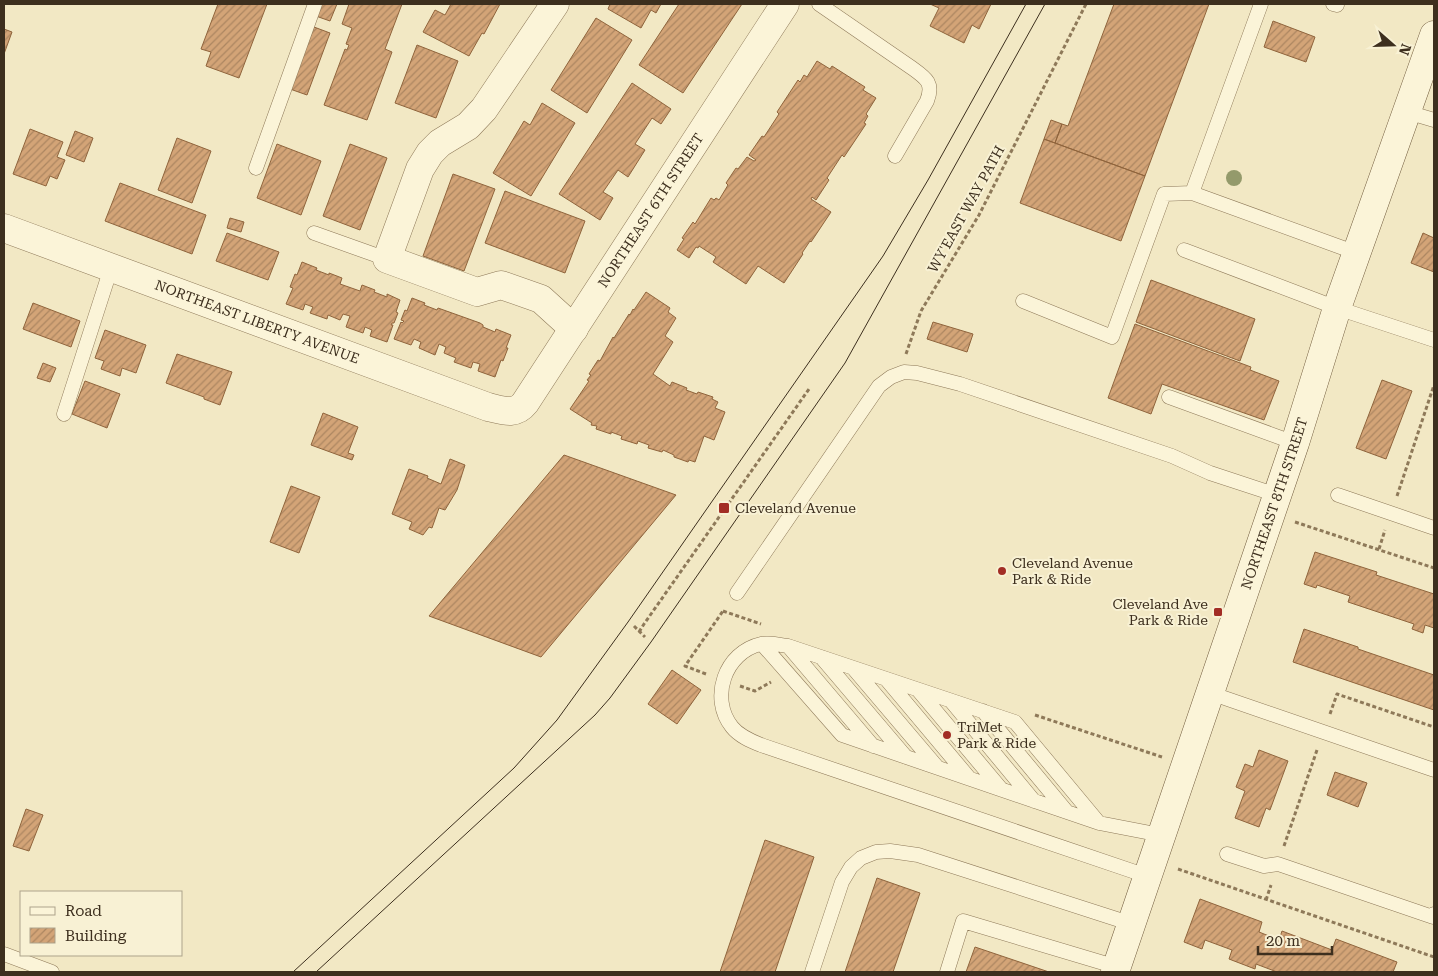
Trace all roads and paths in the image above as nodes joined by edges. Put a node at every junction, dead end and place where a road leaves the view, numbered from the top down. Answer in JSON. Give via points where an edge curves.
{"nodes":[{"id":1,"x":315,"y":4,"type":"edge"},
{"id":2,"x":555,"y":4,"type":"edge"},
{"id":3,"x":785,"y":4,"type":"edge"},
{"id":4,"x":819,"y":4,"type":"edge"},
{"id":5,"x":1086,"y":4,"type":"edge"},
{"id":6,"x":1261,"y":4,"type":"edge"},
{"id":7,"x":1333,"y":4,"type":"edge"},
{"id":8,"x":1337,"y":4,"type":"edge"},
{"id":9,"x":1434,"y":35,"type":"edge"},
{"id":10,"x":1407,"y":112,"type":"junction"},
{"id":11,"x":1434,"y":120,"type":"edge"},
{"id":12,"x":895,"y":156,"type":"dead end"},
{"id":13,"x":256,"y":168,"type":"dead end"},
{"id":14,"x":1192,"y":193,"type":"junction"},
{"id":15,"x":4,"y":228,"type":"edge"},
{"id":16,"x":314,"y":233,"type":"dead end"},
{"id":17,"x":1184,"y":250,"type":"dead end"},
{"id":18,"x":1357,"y":253,"type":"junction"},
{"id":19,"x":387,"y":259,"type":"junction"},
{"id":20,"x":112,"y":268,"type":"junction"},
{"id":21,"x":1023,"y":301,"type":"dead end"},
{"id":22,"x":1337,"y":308,"type":"junction"},
{"id":23,"x":574,"y":329,"type":"junction"},
{"id":24,"x":1434,"y":340,"type":"edge"},
{"id":25,"x":906,"y":355,"type":"dead end"},
{"id":26,"x":1434,"y":385,"type":"edge"},
{"id":27,"x":809,"y":389,"type":"dead end"},
{"id":28,"x":1170,"y":397,"type":"dead end"},
{"id":29,"x":512,"y":412,"type":"joint"},
{"id":30,"x":64,"y":414,"type":"dead end"},
{"id":31,"x":1296,"y":443,"type":"junction"},
{"id":32,"x":1277,"y":495,"type":"junction"},
{"id":33,"x":1338,"y":495,"type":"dead end"},
{"id":34,"x":1391,"y":513,"type":"junction"},
{"id":35,"x":1294,"y":521,"type":"dead end"},
{"id":36,"x":1434,"y":528,"type":"edge"},
{"id":37,"x":1379,"y":549,"type":"junction"},
{"id":38,"x":1434,"y":568,"type":"edge"},
{"id":39,"x":737,"y":593,"type":"joint"},
{"id":40,"x":634,"y":626,"type":"dead end"},
{"id":41,"x":639,"y":632,"type":"junction"},
{"id":42,"x":645,"y":637,"type":"dead end"},
{"id":43,"x":762,"y":644,"type":"junction"},
{"id":44,"x":788,"y":646,"type":"junction"},
{"id":45,"x":821,"y":657,"type":"junction"},
{"id":46,"x":685,"y":666,"type":"dead end"},
{"id":47,"x":853,"y":668,"type":"junction"},
{"id":48,"x":886,"y":679,"type":"junction"},
{"id":49,"x":918,"y":690,"type":"junction"},
{"id":50,"x":1210,"y":693,"type":"junction"},
{"id":51,"x":950,"y":700,"type":"junction"},
{"id":52,"x":983,"y":711,"type":"junction"},
{"id":53,"x":1434,"y":727,"type":"edge"},
{"id":54,"x":1324,"y":731,"type":"junction"},
{"id":55,"x":874,"y":746,"type":"junction"},
{"id":56,"x":906,"y":757,"type":"junction"},
{"id":57,"x":938,"y":768,"type":"junction"},
{"id":58,"x":1434,"y":770,"type":"edge"},
{"id":59,"x":970,"y":779,"type":"junction"},
{"id":60,"x":1002,"y":790,"type":"junction"},
{"id":61,"x":1035,"y":801,"type":"junction"},
{"id":62,"x":1067,"y":812,"type":"junction"},
{"id":63,"x":1099,"y":823,"type":"junction"},
{"id":64,"x":1161,"y":835,"type":"junction"},
{"id":65,"x":1227,"y":854,"type":"dead end"},
{"id":66,"x":1278,"y":864,"type":"junction"},
{"id":67,"x":1178,"y":869,"type":"dead end"},
{"id":68,"x":1147,"y":876,"type":"junction"},
{"id":69,"x":1266,"y":900,"type":"junction"},
{"id":70,"x":1434,"y":914,"type":"edge"},
{"id":71,"x":1132,"y":924,"type":"junction"},
{"id":72,"x":4,"y":954,"type":"edge"},
{"id":73,"x":1434,"y":957,"type":"edge"},
{"id":74,"x":1116,"y":970,"type":"edge"},
{"id":75,"x":52,"y":972,"type":"edge"},
{"id":76,"x":812,"y":972,"type":"edge"},
{"id":77,"x":947,"y":972,"type":"edge"}],
"edges":[{"from":1,"to":13,"type":"lane"},
{"from":2,"to":19,"type":"street","via":[[484,109],[468,126],[430,153],[420,169]]},
{"from":3,"to":23,"type":"street","name":"NORTHEAST 6TH STREET"},
{"from":4,"to":12,"type":"lane","via":[[928,81],[928,101]]},
{"from":5,"to":25,"type":"path","name":"WY'EAST WAY PATH","via":[[979,215],[921,311]]},
{"from":6,"to":14,"type":"lane"},
{"from":7,"to":8,"type":"lane"},
{"from":9,"to":10,"type":"street","name":"NORTHEAST 8TH STREET"},
{"from":10,"to":11,"type":"lane"},
{"from":10,"to":18,"type":"street","name":"NORTHEAST 8TH STREET"},
{"from":14,"to":18,"type":"lane"},
{"from":14,"to":21,"type":"lane","via":[[1164,194],[1112,336]]},
{"from":15,"to":20,"type":"street","name":"NORTHEAST LIBERTY AVENUE"},
{"from":16,"to":19,"type":"lane"},
{"from":17,"to":22,"type":"lane"},
{"from":18,"to":22,"type":"street","name":"NORTHEAST 8TH STREET"},
{"from":19,"to":23,"type":"street","via":[[477,292],[502,285],[541,299]]},
{"from":20,"to":29,"type":"street","name":"NORTHEAST LIBERTY AVENUE","via":[[488,407]]},
{"from":20,"to":30,"type":"lane"},
{"from":22,"to":24,"type":"lane"},
{"from":22,"to":31,"type":"street","name":"NORTHEAST 8TH STREET"},
{"from":23,"to":29,"type":"street","name":"NORTHEAST 6TH STREET","via":[[525,403]]},
{"from":26,"to":34,"type":"path"},
{"from":27,"to":41,"type":"path"},
{"from":28,"to":31,"type":"lane"},
{"from":31,"to":32,"type":"street","name":"NORTHEAST 8TH STREET"},
{"from":32,"to":39,"type":"lane","via":[[960,384],[904,372],[891,376],[879,386]]},
{"from":32,"to":50,"type":"street","name":"NORTHEAST 8TH STREET"},
{"from":33,"to":34,"type":"lane"},
{"from":34,"to":36,"type":"lane"},
{"from":34,"to":37,"type":"path"},
{"from":35,"to":37,"type":"path"},
{"from":37,"to":38,"type":"path"},
{"from":39,"to":46,"type":"path"},
{"from":40,"to":41,"type":"path"},
{"from":41,"to":42,"type":"path"},
{"from":43,"to":44,"type":"lane"},
{"from":43,"to":55,"type":"lane","via":[[842,736]]},
{"from":43,"to":68,"type":"lane","via":[[739,654],[731,664],[720,692],[725,716],[746,738]]},
{"from":44,"to":45,"type":"lane"},
{"from":44,"to":55,"type":"lane"},
{"from":45,"to":47,"type":"lane"},
{"from":45,"to":56,"type":"lane"},
{"from":47,"to":48,"type":"lane"},
{"from":47,"to":57,"type":"lane"},
{"from":48,"to":49,"type":"lane"},
{"from":48,"to":59,"type":"lane"},
{"from":49,"to":51,"type":"lane"},
{"from":49,"to":60,"type":"lane"},
{"from":50,"to":54,"type":"lane"},
{"from":50,"to":64,"type":"street","name":"NORTHEAST 8TH STREET"},
{"from":51,"to":52,"type":"lane"},
{"from":51,"to":61,"type":"lane"},
{"from":52,"to":62,"type":"lane"},
{"from":52,"to":63,"type":"lane","via":[[1015,722]]},
{"from":53,"to":54,"type":"path","via":[[1336,694]]},
{"from":54,"to":58,"type":"lane"},
{"from":54,"to":66,"type":"path"},
{"from":55,"to":56,"type":"lane"},
{"from":56,"to":57,"type":"lane"},
{"from":57,"to":59,"type":"lane"},
{"from":59,"to":60,"type":"lane"},
{"from":60,"to":61,"type":"lane"},
{"from":61,"to":62,"type":"lane"},
{"from":62,"to":63,"type":"lane"},
{"from":63,"to":64,"type":"lane"},
{"from":64,"to":68,"type":"street","name":"NORTHEAST 8TH STREET"},
{"from":65,"to":66,"type":"lane","via":[[1264,866]]},
{"from":66,"to":69,"type":"path"},
{"from":66,"to":70,"type":"lane","via":[[1433,917]]},
{"from":67,"to":69,"type":"path"},
{"from":68,"to":71,"type":"street","name":"NORTHEAST 8TH STREET"},
{"from":69,"to":73,"type":"path"},
{"from":71,"to":74,"type":"street","name":"NORTHEAST 8TH STREET"},
{"from":71,"to":76,"type":"lane","via":[[918,855],[876,852],[860,858],[842,882]]},
{"from":72,"to":75,"type":"lane"},
{"from":74,"to":77,"type":"lane","via":[[963,921]]}]}
